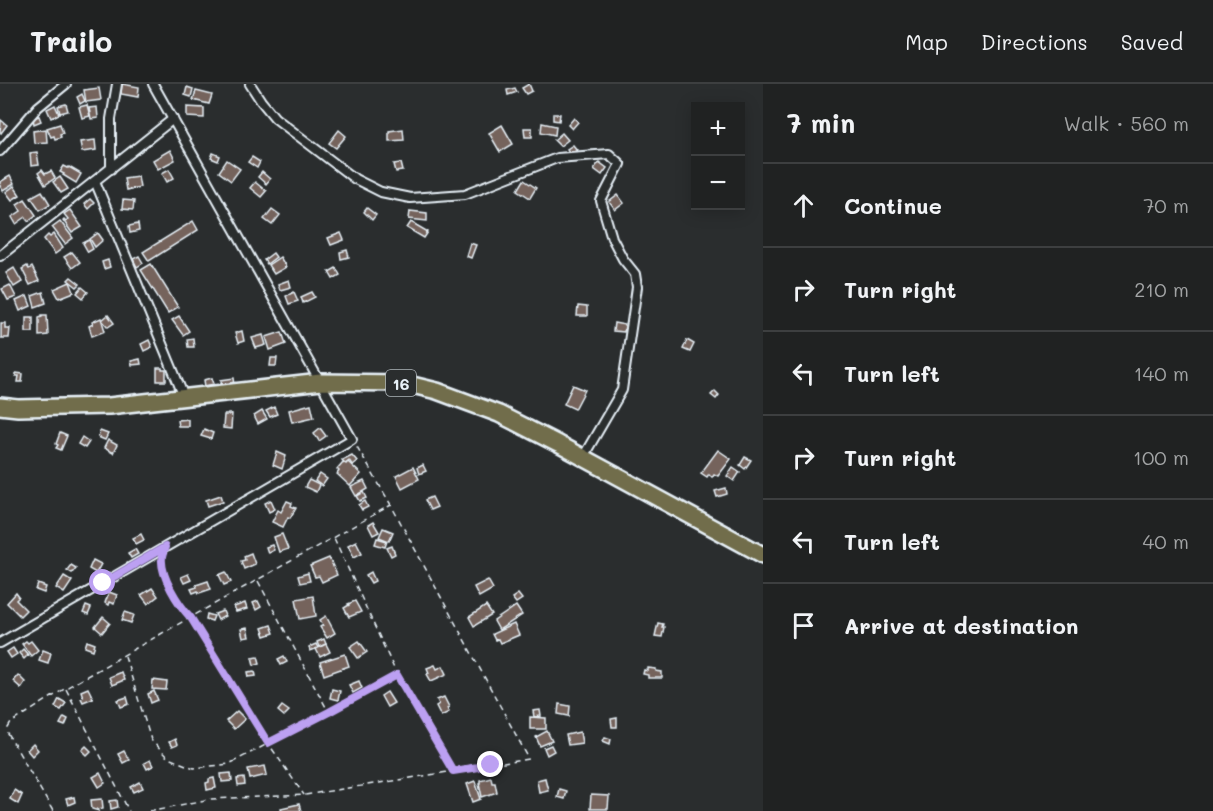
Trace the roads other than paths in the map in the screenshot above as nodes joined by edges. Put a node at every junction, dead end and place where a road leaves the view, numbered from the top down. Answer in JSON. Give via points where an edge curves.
{"nodes":[{"id":1,"x":66,"y":84,"type":"edge"},
{"id":2,"x":117,"y":84,"type":"edge"},
{"id":3,"x":153,"y":84,"type":"edge"},
{"id":4,"x":250,"y":84,"type":"edge"},
{"id":5,"x":173,"y":120,"type":"junction"},
{"id":6,"x":0,"y":151,"type":"edge"},
{"id":7,"x":111,"y":169,"type":"junction"},
{"id":8,"x":95,"y":181,"type":"junction"},
{"id":9,"x":0,"y":256,"type":"edge"},
{"id":10,"x":321,"y":382,"type":"junction"},
{"id":11,"x":184,"y":397,"type":"junction"},
{"id":12,"x":0,"y":406,"type":"edge"},
{"id":13,"x":583,"y":457,"type":"junction"},
{"id":14,"x":763,"y":555,"type":"edge"},
{"id":15,"x":0,"y":643,"type":"edge"}],
"edges":[{"from":1,"to":6,"type":"street","via":[[38,107]]},
{"from":2,"to":7,"type":"street","via":[[111,119]]},
{"from":3,"to":5,"type":"street"},
{"from":4,"to":13,"type":"street","via":[[275,118],[355,179],[381,192],[410,198],[465,194],[557,158],[609,154],[620,164],[601,201],[612,238],[635,274],[637,287],[622,390]]},
{"from":5,"to":7,"type":"street"},
{"from":5,"to":10,"type":"street"},
{"from":7,"to":8,"type":"street"},
{"from":8,"to":9,"type":"street"},
{"from":8,"to":11,"type":"street"},
{"from":10,"to":11,"type":"highway","number":"16"},
{"from":10,"to":13,"type":"highway","number":"16","via":[[404,383],[437,391],[498,414]]},
{"from":10,"to":15,"type":"street","via":[[352,439]]},
{"from":11,"to":12,"type":"highway","number":"16","via":[[109,405]]},
{"from":13,"to":14,"type":"highway","number":"16"}]}
